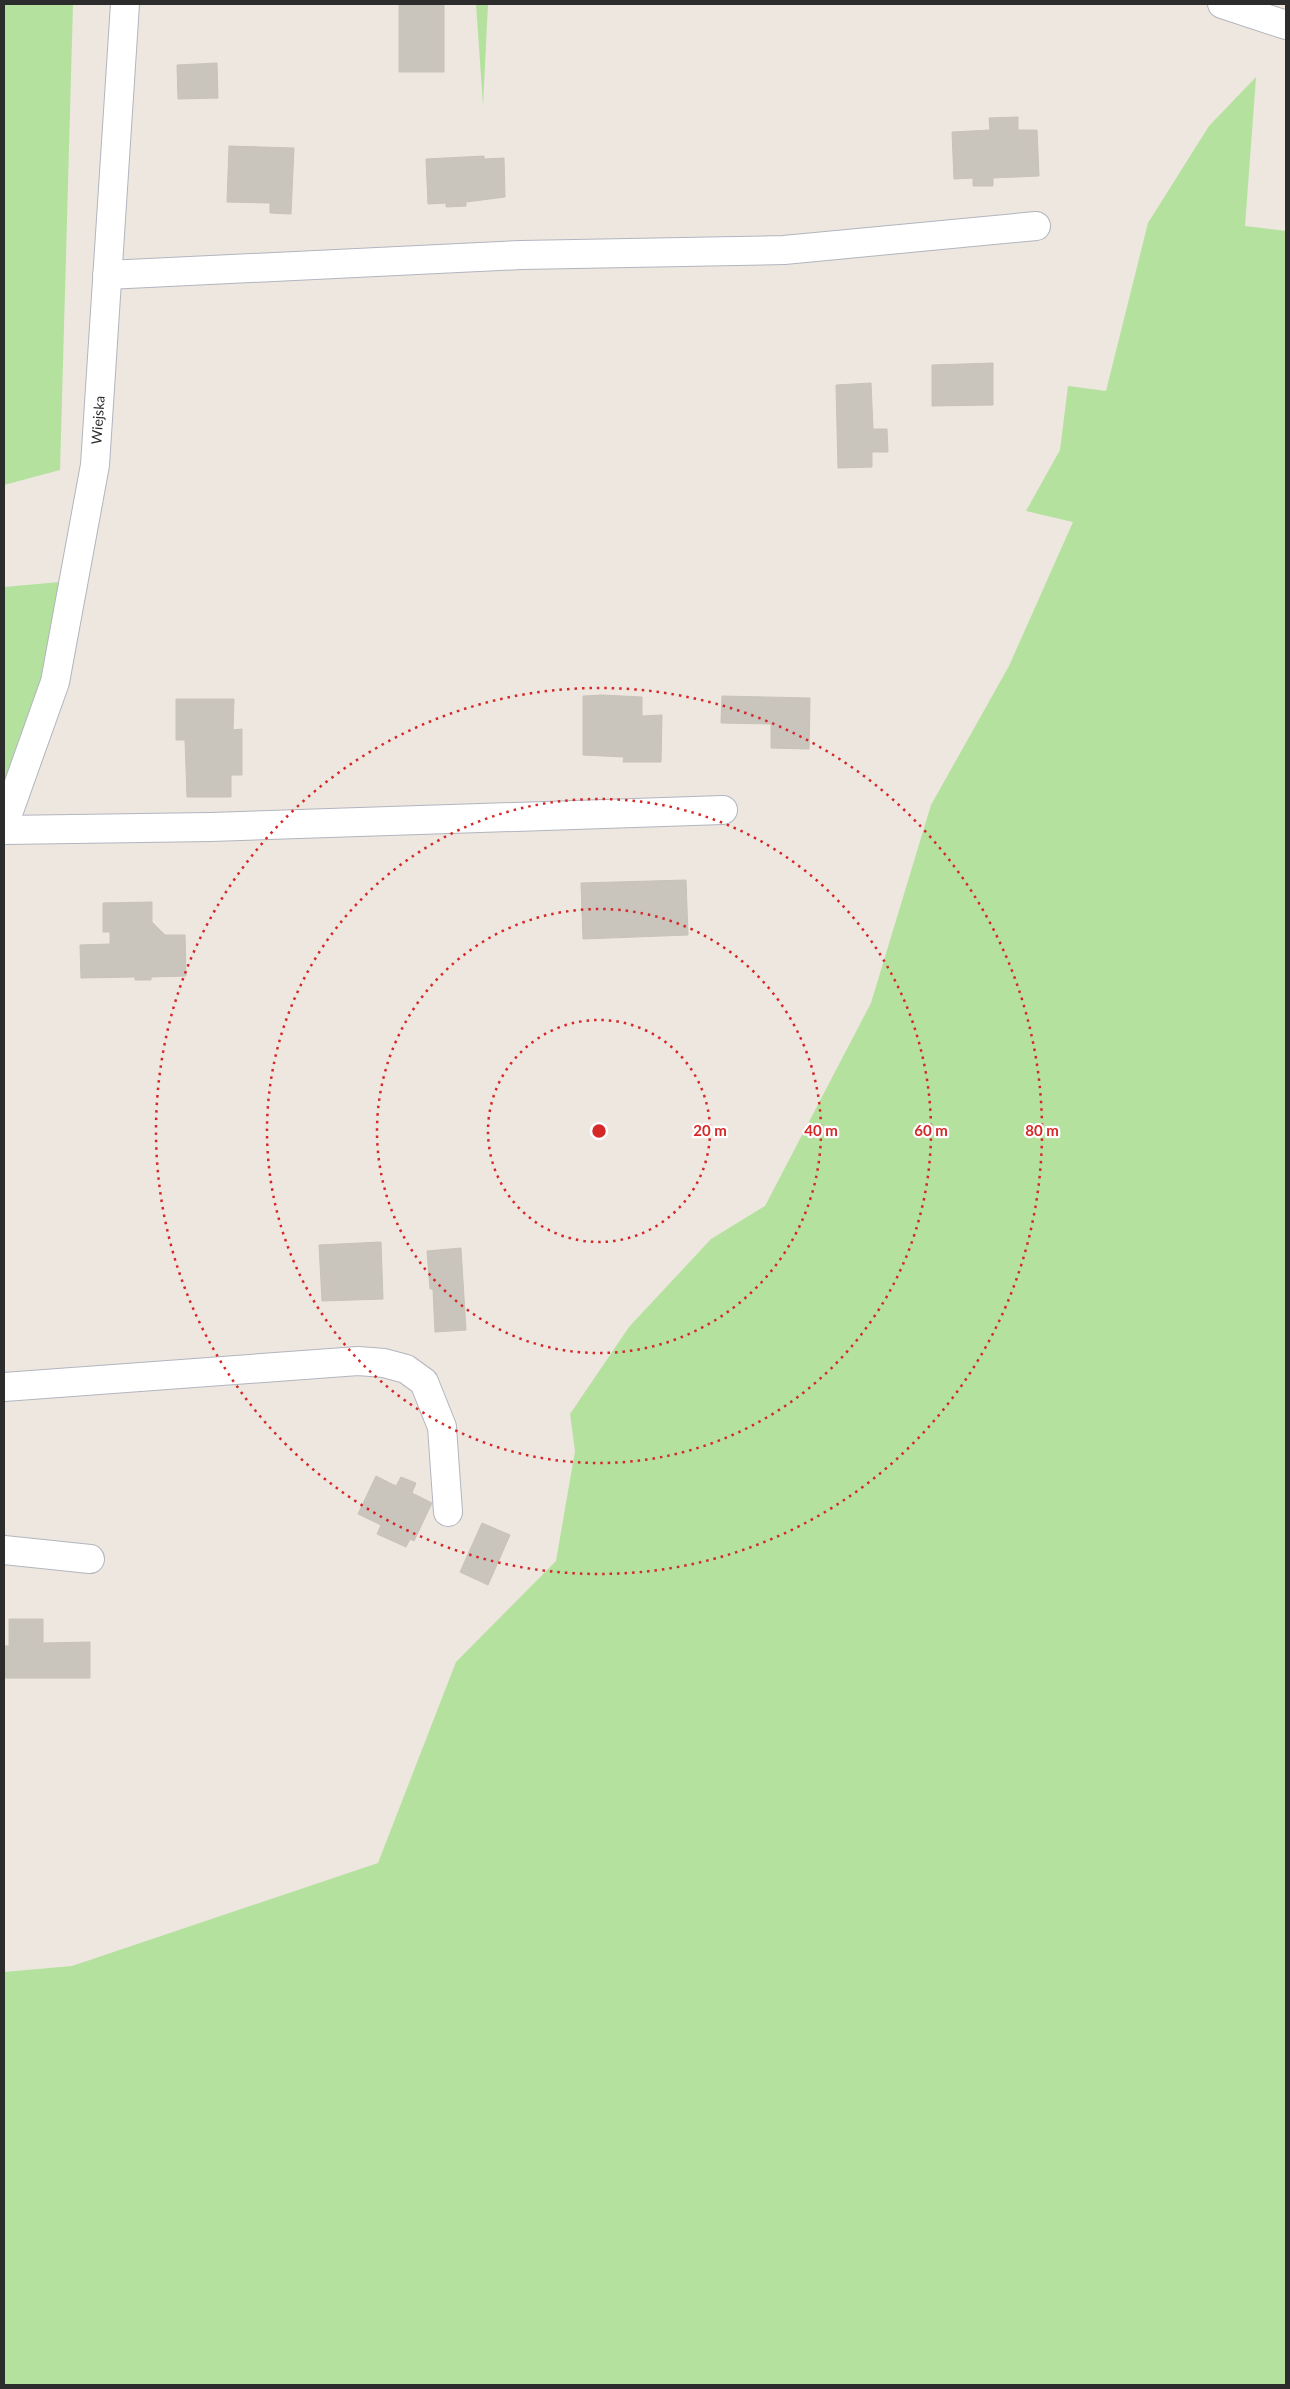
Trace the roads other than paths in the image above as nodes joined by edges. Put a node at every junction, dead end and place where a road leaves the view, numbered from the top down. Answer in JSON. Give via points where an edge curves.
{"nodes":[{"id":1,"x":125,"y":4,"type":"edge"},
{"id":2,"x":1222,"y":4,"type":"edge"},
{"id":3,"x":1286,"y":25,"type":"edge"},
{"id":4,"x":1036,"y":226,"type":"dead end"},
{"id":5,"x":107,"y":275,"type":"junction"},
{"id":6,"x":723,"y":810,"type":"dead end"},
{"id":7,"x":4,"y":825,"type":"edge"},
{"id":8,"x":4,"y":830,"type":"edge"},
{"id":9,"x":4,"y":1387,"type":"edge"},
{"id":10,"x":448,"y":1512,"type":"dead end"},
{"id":11,"x":4,"y":1550,"type":"edge"},
{"id":12,"x":90,"y":1559,"type":"dead end"}],
"edges":[{"from":1,"to":5,"type":"street","name":"Wiejska"},
{"from":2,"to":3,"type":"street"},
{"from":4,"to":5,"type":"street","via":[[784,250],[521,255]]},
{"from":5,"to":7,"type":"street","name":"Wiejska","via":[[95,465],[55,682]]},
{"from":6,"to":8,"type":"street","via":[[221,827]]},
{"from":9,"to":10,"type":"street","via":[[358,1362],[406,1369],[424,1382],[442,1427]]},
{"from":11,"to":12,"type":"street"}]}
